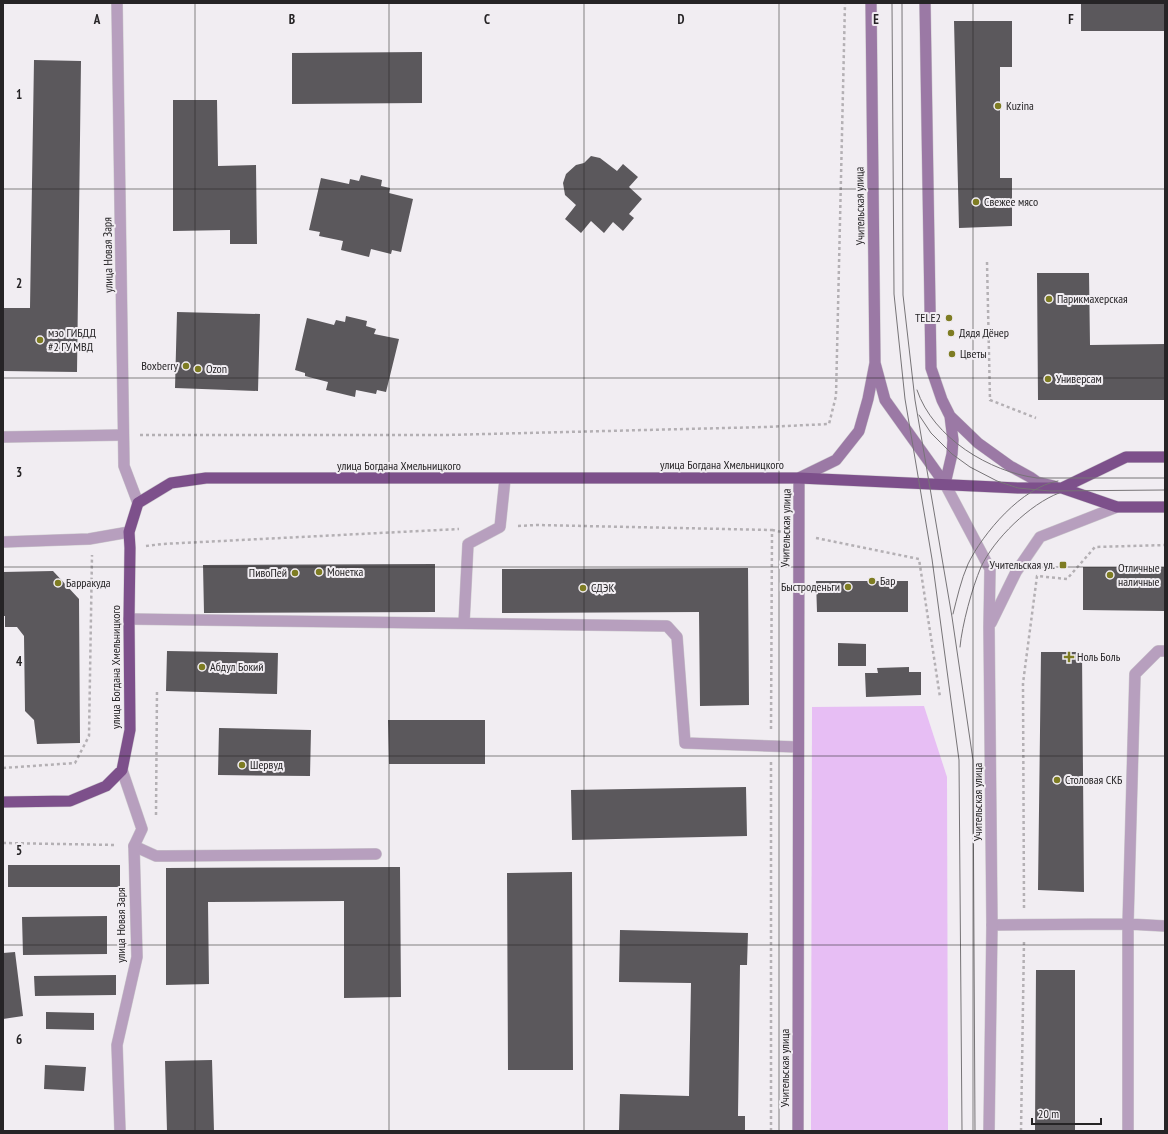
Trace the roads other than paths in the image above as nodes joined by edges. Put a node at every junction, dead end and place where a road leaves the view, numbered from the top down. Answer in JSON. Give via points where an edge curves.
{"nodes":[{"id":1,"x":117,"y":3,"type":"edge"},
{"id":2,"x":871,"y":3,"type":"edge"},
{"id":3,"x":926,"y":3,"type":"edge"},
{"id":4,"x":875,"y":363,"type":"junction"},
{"id":5,"x":950,"y":416,"type":"junction"},
{"id":6,"x":123,"y":434,"type":"junction"},
{"id":7,"x":3,"y":437,"type":"edge"},
{"id":8,"x":1165,"y":457,"type":"edge"},
{"id":9,"x":799,"y":478,"type":"junction"},
{"id":10,"x":505,"y":479,"type":"junction"},
{"id":11,"x":946,"y":484,"type":"junction"},
{"id":12,"x":1062,"y":488,"type":"junction"},
{"id":13,"x":138,"y":503,"type":"junction"},
{"id":14,"x":1117,"y":507,"type":"junction"},
{"id":15,"x":1165,"y":507,"type":"edge"},
{"id":16,"x":129,"y":532,"type":"junction"},
{"id":17,"x":3,"y":542,"type":"edge"},
{"id":18,"x":129,"y":619,"type":"junction"},
{"id":19,"x":464,"y":623,"type":"junction"},
{"id":20,"x":989,"y":627,"type":"junction"},
{"id":21,"x":1165,"y":651,"type":"edge"},
{"id":22,"x":798,"y":747,"type":"junction"},
{"id":23,"x":122,"y":770,"type":"junction"},
{"id":24,"x":3,"y":802,"type":"edge"},
{"id":25,"x":134,"y":846,"type":"junction"},
{"id":26,"x":376,"y":854,"type":"dead end"},
{"id":27,"x":1128,"y":924,"type":"junction"},
{"id":28,"x":992,"y":925,"type":"junction"},
{"id":29,"x":1165,"y":926,"type":"edge"},
{"id":30,"x":120,"y":1131,"type":"edge"},
{"id":31,"x":798,"y":1131,"type":"edge"},
{"id":32,"x":989,"y":1131,"type":"edge"},
{"id":33,"x":1128,"y":1131,"type":"edge"}],
"edges":[{"from":1,"to":6,"type":"street","name":"улица Новая Заря"},
{"from":2,"to":4,"type":"main road","name":"Учительская улица"},
{"from":3,"to":5,"type":"main road","via":[[931,368]]},
{"from":4,"to":9,"type":"main road","via":[[859,431],[836,460]]},
{"from":4,"to":11,"type":"main road","name":"Учительская улица","via":[[885,400]]},
{"from":5,"to":11,"type":"main road","via":[[953,440]]},
{"from":5,"to":12,"type":"main road","via":[[978,443],[1010,466],[1037,482]]},
{"from":6,"to":7,"type":"street"},
{"from":6,"to":13,"type":"street","name":"улица Новая Заря","via":[[124,466]]},
{"from":8,"to":12,"type":"highway","name":"улица Богдана Хмельницкого","via":[[1126,458]]},
{"from":9,"to":10,"type":"highway","name":"улица Богдана Хмельницкого"},
{"from":9,"to":11,"type":"highway","name":"улица Богдана Хмельницкого"},
{"from":9,"to":22,"type":"main road","name":"Учительская улица"},
{"from":10,"to":13,"type":"highway","name":"улица Богдана Хмельницкого","via":[[206,478],[171,483]]},
{"from":10,"to":19,"type":"street","via":[[500,527],[468,544]]},
{"from":11,"to":12,"type":"highway","name":"улица Богдана Хмельницкого"},
{"from":11,"to":20,"type":"street","name":"Учительская улица","via":[[990,569]]},
{"from":12,"to":14,"type":"highway","name":"улица Богдана Хмельницкого"},
{"from":13,"to":16,"type":"highway","name":"улица Богдана Хмельницкого"},
{"from":14,"to":15,"type":"highway","name":"улица Богдана Хмельницкого"},
{"from":14,"to":20,"type":"street","via":[[1040,537],[1016,572]]},
{"from":16,"to":17,"type":"street","via":[[89,539]]},
{"from":16,"to":18,"type":"highway","name":"улица Богдана Хмельницкого"},
{"from":18,"to":19,"type":"street"},
{"from":18,"to":23,"type":"highway","name":"улица Богдана Хмельницкого","via":[[130,730]]},
{"from":19,"to":22,"type":"street","via":[[667,626],[677,637],[685,743]]},
{"from":20,"to":28,"type":"street","name":"Учительская улица"},
{"from":21,"to":27,"type":"street","via":[[1158,651],[1135,674]]},
{"from":22,"to":31,"type":"main road","name":"Учительская улица"},
{"from":23,"to":24,"type":"highway","via":[[106,786],[70,800]]},
{"from":23,"to":25,"type":"street","name":"улица Новая Заря","via":[[142,829]]},
{"from":25,"to":26,"type":"street","via":[[156,856]]},
{"from":25,"to":30,"type":"street","name":"улица Новая Заря","via":[[137,957],[117,1045]]},
{"from":27,"to":28,"type":"street"},
{"from":27,"to":29,"type":"street"},
{"from":27,"to":33,"type":"street"},
{"from":28,"to":32,"type":"street","name":"Учительская улица"}]}
